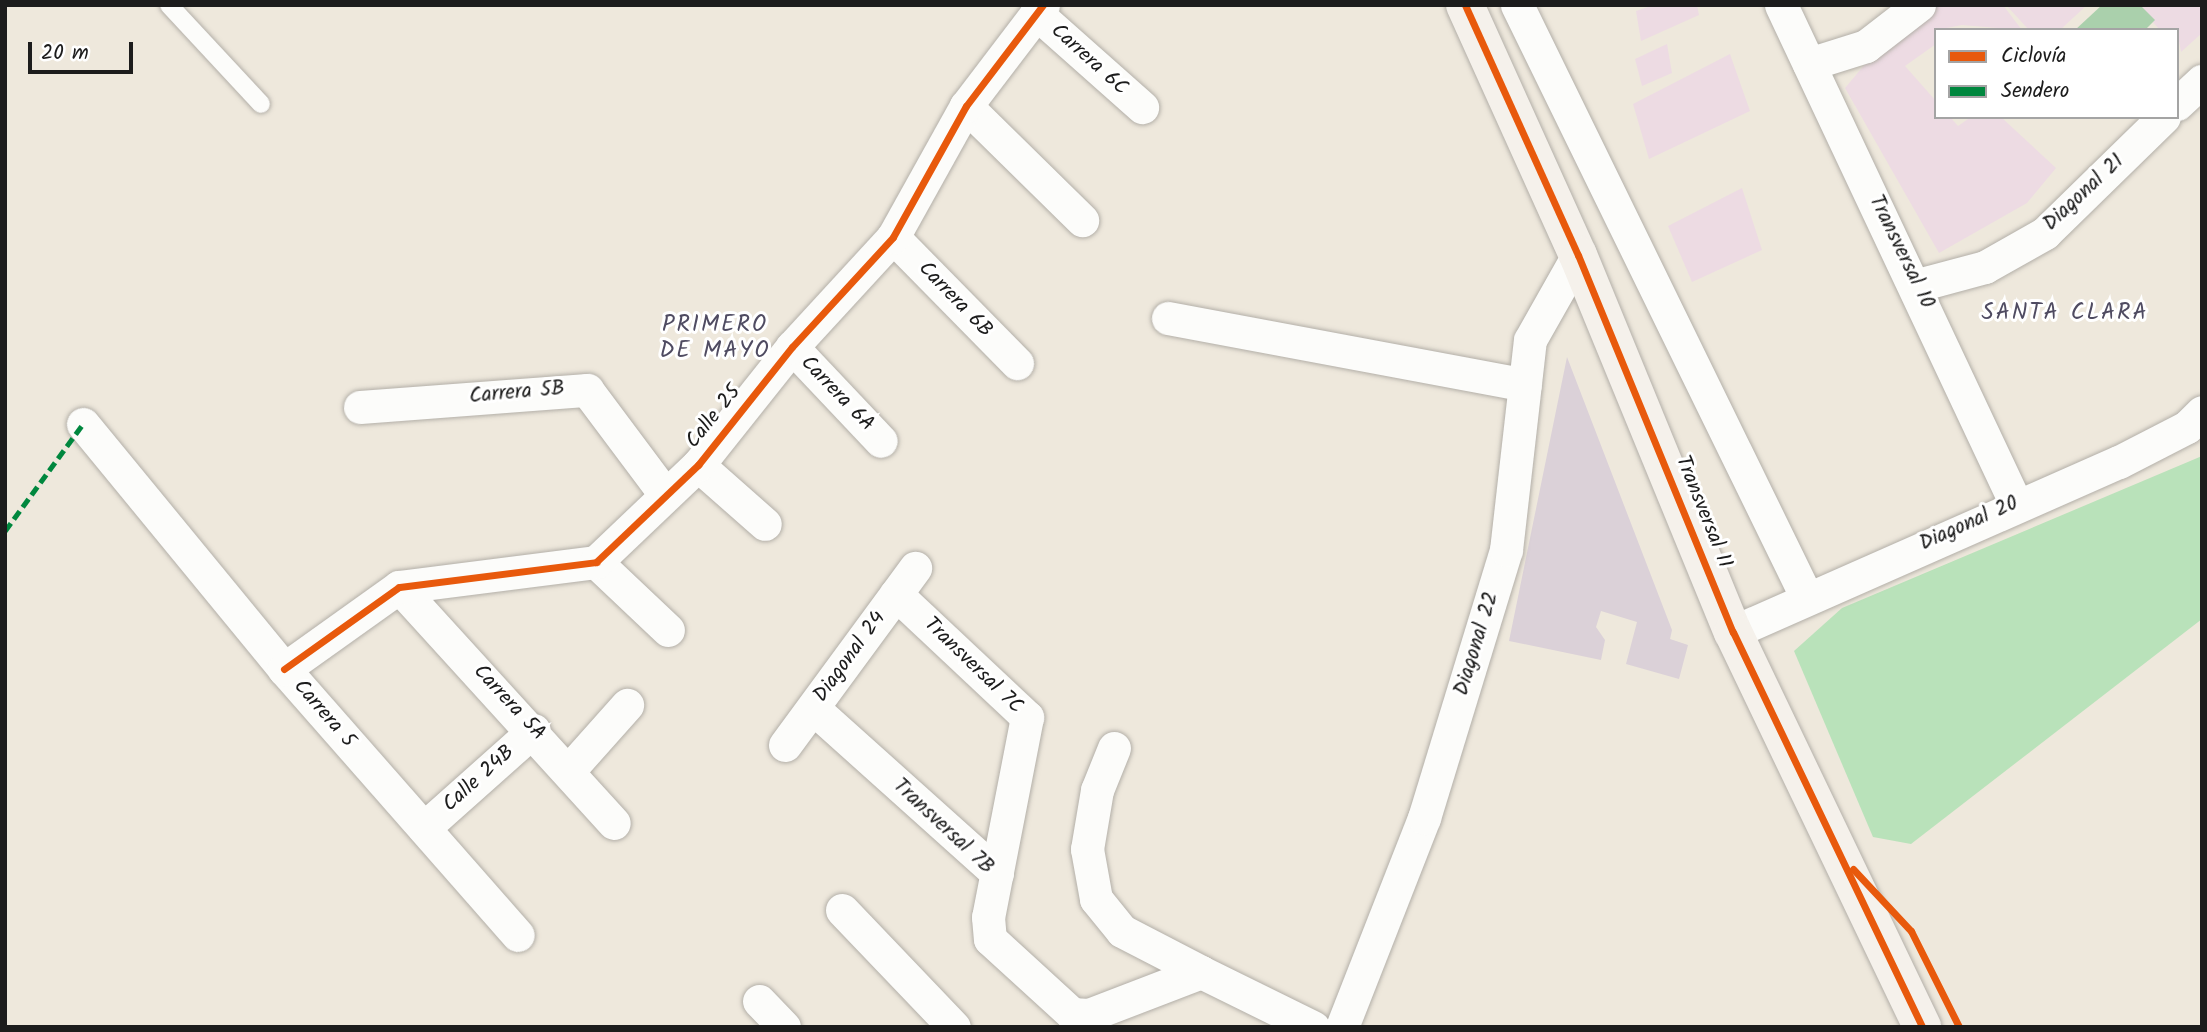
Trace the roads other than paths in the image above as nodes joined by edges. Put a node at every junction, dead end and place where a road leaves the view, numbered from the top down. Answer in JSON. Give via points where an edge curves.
{"nodes":[{"id":1,"x":169,"y":5,"type":"edge"},
{"id":2,"x":1465,"y":5,"type":"edge"},
{"id":3,"x":1517,"y":5,"type":"edge"},
{"id":4,"x":1781,"y":5,"type":"edge"},
{"id":5,"x":1919,"y":5,"type":"edge"},
{"id":6,"x":1040,"y":9,"type":"edge"},
{"id":7,"x":1809,"y":64,"type":"junction"},
{"id":8,"x":2202,"y":81,"type":"edge"},
{"id":9,"x":2179,"y":102,"type":"edge"},
{"id":10,"x":261,"y":104,"type":"dead end"},
{"id":11,"x":966,"y":106,"type":"junction"},
{"id":12,"x":1142,"y":107,"type":"dead end"},
{"id":13,"x":2162,"y":119,"type":"edge"},
{"id":14,"x":1082,"y":220,"type":"dead end"},
{"id":15,"x":893,"y":237,"type":"junction"},
{"id":16,"x":1578,"y":255,"type":"junction"},
{"id":17,"x":1918,"y":285,"type":"junction"},
{"id":18,"x":1168,"y":318,"type":"dead end"},
{"id":19,"x":792,"y":347,"type":"junction"},
{"id":20,"x":1017,"y":363,"type":"dead end"},
{"id":21,"x":1525,"y":385,"type":"junction"},
{"id":22,"x":360,"y":407,"type":"dead end"},
{"id":23,"x":2202,"y":412,"type":"edge"},
{"id":24,"x":83,"y":424,"type":"dead end"},
{"id":25,"x":881,"y":441,"type":"dead end"},
{"id":26,"x":698,"y":465,"type":"junction"},
{"id":27,"x":664,"y":493,"type":"junction"},
{"id":28,"x":2015,"y":502,"type":"junction"},
{"id":29,"x":765,"y":524,"type":"dead end"},
{"id":30,"x":596,"y":562,"type":"junction"},
{"id":31,"x":905,"y":581,"type":"joint"},
{"id":32,"x":399,"y":587,"type":"junction"},
{"id":33,"x":1807,"y":598,"type":"junction"},
{"id":34,"x":668,"y":630,"type":"dead end"},
{"id":35,"x":1733,"y":632,"type":"junction"},
{"id":36,"x":284,"y":669,"type":"junction"},
{"id":37,"x":627,"y":705,"type":"dead end"},
{"id":38,"x":814,"y":709,"type":"junction"},
{"id":39,"x":534,"y":730,"type":"junction"},
{"id":40,"x":785,"y":745,"type":"dead end"},
{"id":41,"x":1114,"y":748,"type":"dead end"},
{"id":42,"x":570,"y":769,"type":"junction"},
{"id":43,"x":614,"y":823,"type":"dead end"},
{"id":44,"x":424,"y":828,"type":"junction"},
{"id":45,"x":997,"y":873,"type":"junction"},
{"id":46,"x":842,"y":910,"type":"dead end"},
{"id":47,"x":518,"y":935,"type":"dead end"},
{"id":48,"x":1201,"y":972,"type":"junction"},
{"id":49,"x":760,"y":1001,"type":"dead end"},
{"id":50,"x":784,"y":1027,"type":"edge"},
{"id":51,"x":954,"y":1027,"type":"edge"},
{"id":52,"x":1313,"y":1027,"type":"edge"},
{"id":53,"x":1342,"y":1027,"type":"edge"},
{"id":54,"x":1922,"y":1027,"type":"edge"}],
"edges":[{"from":1,"to":10,"type":"lane"},
{"from":2,"to":16,"type":"street","name":"Transversal 11"},
{"from":3,"to":33,"type":"street"},
{"from":4,"to":7,"type":"street","name":"Transversal 10"},
{"from":5,"to":7,"type":"street","via":[[1866,46]]},
{"from":6,"to":11,"type":"street","name":"Calle 25"},
{"from":6,"to":12,"type":"street","name":"Carrera 6C"},
{"from":7,"to":17,"type":"street","name":"Transversal 10"},
{"from":8,"to":9,"type":"street"},
{"from":11,"to":14,"type":"street"},
{"from":11,"to":15,"type":"street","name":"Calle 25"},
{"from":13,"to":17,"type":"street","name":"Diagonal 21","via":[[2045,233],[1985,267]]},
{"from":15,"to":19,"type":"street","name":"Calle 25"},
{"from":15,"to":20,"type":"street","name":"Carrera 6B"},
{"from":16,"to":21,"type":"street","name":"Diagonal 22","via":[[1530,340]]},
{"from":16,"to":35,"type":"street","name":"Transversal 11"},
{"from":17,"to":28,"type":"street","name":"Transversal 10"},
{"from":18,"to":21,"type":"street"},
{"from":19,"to":25,"type":"street","name":"Carrera 6A"},
{"from":19,"to":26,"type":"street","name":"Calle 25"},
{"from":21,"to":53,"type":"street","name":"Diagonal 22","via":[[1506,550],[1424,818]]},
{"from":22,"to":27,"type":"street","name":"Carrera 5B","via":[[587,390]]},
{"from":23,"to":28,"type":"street","name":"Diagonal 20","via":[[2186,427],[2119,462]]},
{"from":24,"to":36,"type":"street","name":"Carrera 5"},
{"from":26,"to":27,"type":"street","name":"Calle 25"},
{"from":26,"to":29,"type":"street"},
{"from":27,"to":30,"type":"street","name":"Calle 25"},
{"from":28,"to":33,"type":"street","name":"Diagonal 20"},
{"from":30,"to":32,"type":"street"},
{"from":30,"to":34,"type":"street"},
{"from":31,"to":38,"type":"street","name":"Diagonal 24"},
{"from":31,"to":45,"type":"street","name":"Transversal 7C","via":[[1027,717]]},
{"from":32,"to":36,"type":"street"},
{"from":32,"to":39,"type":"street","name":"Carrera 5A"},
{"from":33,"to":35,"type":"street","name":"Diagonal 20"},
{"from":35,"to":54,"type":"street","name":"Transversal 11"},
{"from":36,"to":44,"type":"street","name":"Carrera 5"},
{"from":37,"to":42,"type":"street"},
{"from":38,"to":40,"type":"street","name":"Diagonal 24"},
{"from":38,"to":45,"type":"street","name":"Transversal 7B"},
{"from":39,"to":42,"type":"street","name":"Carrera 5A"},
{"from":39,"to":44,"type":"street","name":"Calle 24B"},
{"from":41,"to":48,"type":"street","via":[[1097,790],[1087,849],[1096,899],[1122,930]]},
{"from":42,"to":43,"type":"street","name":"Carrera 5A"},
{"from":44,"to":47,"type":"street","name":"Carrera 5"},
{"from":45,"to":48,"type":"street","name":"Transversal 7B","via":[[990,939],[1072,1014],[1089,1015]]},
{"from":46,"to":51,"type":"street"},
{"from":48,"to":52,"type":"street"},
{"from":49,"to":50,"type":"street"}]}
